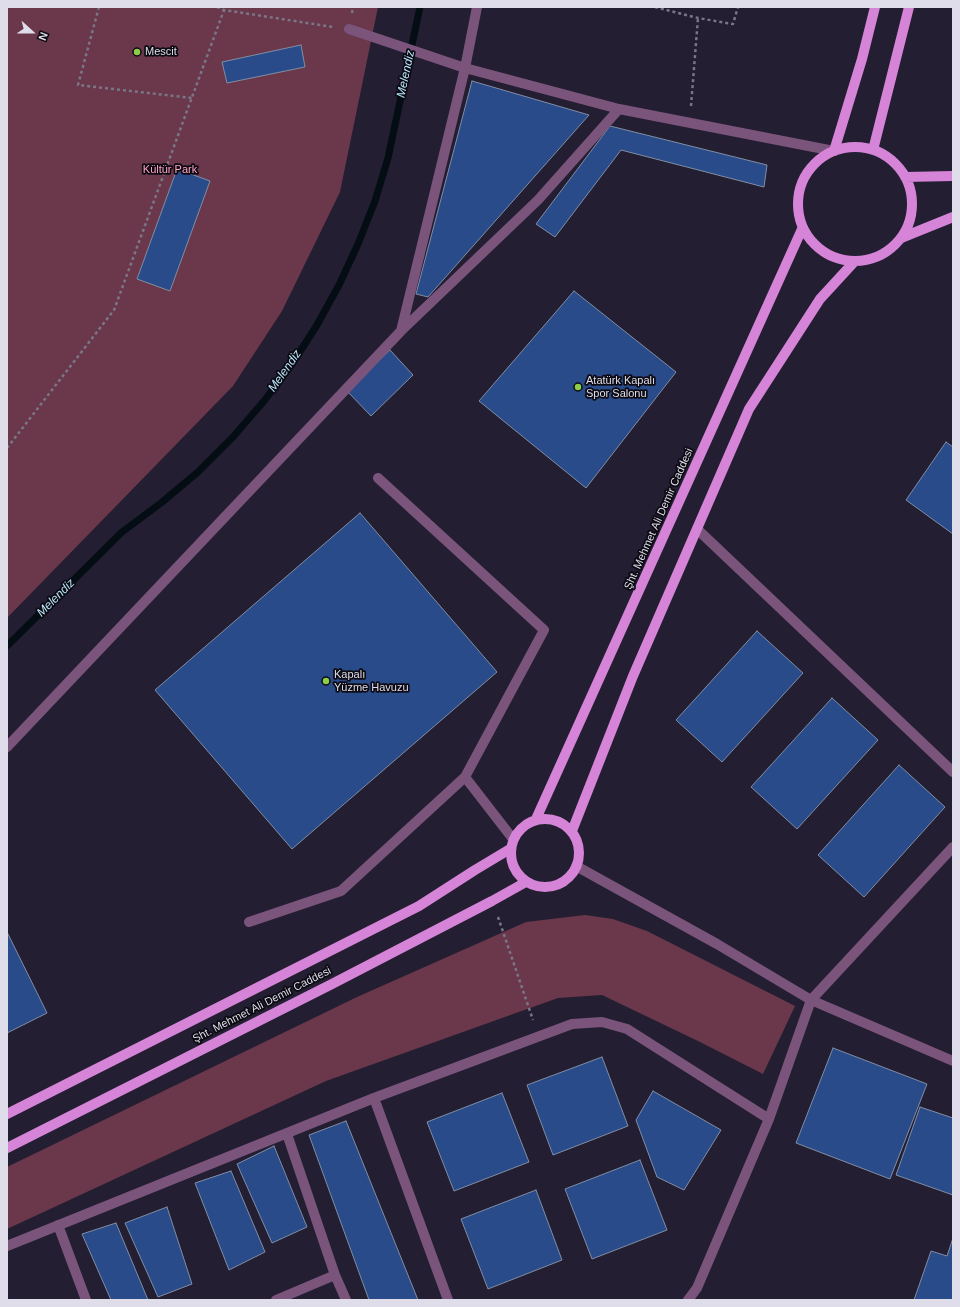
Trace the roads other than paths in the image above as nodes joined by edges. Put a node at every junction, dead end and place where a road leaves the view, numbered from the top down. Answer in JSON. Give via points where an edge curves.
{"nodes":[{"id":1,"x":477,"y":7,"type":"edge"},
{"id":2,"x":874,"y":7,"type":"edge"},
{"id":3,"x":909,"y":7,"type":"edge"},
{"id":4,"x":349,"y":29,"type":"road end"},
{"id":5,"x":465,"y":68,"type":"junction"},
{"id":6,"x":619,"y":109,"type":"junction"},
{"id":7,"x":834,"y":150,"type":"junction"},
{"id":8,"x":873,"y":150,"type":"junction"},
{"id":9,"x":953,"y":176,"type":"edge"},
{"id":10,"x":905,"y":177,"type":"junction"},
{"id":11,"x":953,"y":217,"type":"edge"},
{"id":12,"x":802,"y":228,"type":"junction"},
{"id":13,"x":901,"y":238,"type":"junction"},
{"id":14,"x":854,"y":262,"type":"junction"},
{"id":15,"x":401,"y":331,"type":"junction"},
{"id":16,"x":378,"y":478,"type":"dead end"},
{"id":17,"x":697,"y":529,"type":"junction"},
{"id":18,"x":9,"y":741,"type":"edge"},
{"id":19,"x":953,"y":772,"type":"edge"},
{"id":20,"x":465,"y":777,"type":"junction"},
{"id":21,"x":536,"y":819,"type":"junction"},
{"id":22,"x":572,"y":831,"type":"junction"},
{"id":23,"x":513,"y":838,"type":"junction"},
{"id":24,"x":953,"y":847,"type":"edge"},
{"id":25,"x":510,"y":849,"type":"junction"},
{"id":26,"x":576,"y":866,"type":"junction"},
{"id":27,"x":526,"y":882,"type":"junction"},
{"id":28,"x":249,"y":922,"type":"dead end"},
{"id":29,"x":811,"y":1000,"type":"junction"},
{"id":30,"x":953,"y":1061,"type":"edge"},
{"id":31,"x":374,"y":1098,"type":"junction"},
{"id":32,"x":7,"y":1114,"type":"edge"},
{"id":33,"x":770,"y":1119,"type":"junction"},
{"id":34,"x":287,"y":1134,"type":"junction"},
{"id":35,"x":7,"y":1148,"type":"edge"},
{"id":36,"x":58,"y":1226,"type":"junction"},
{"id":37,"x":7,"y":1246,"type":"edge"},
{"id":38,"x":335,"y":1275,"type":"junction"},
{"id":39,"x":86,"y":1300,"type":"edge"},
{"id":40,"x":276,"y":1300,"type":"edge"},
{"id":41,"x":346,"y":1300,"type":"edge"},
{"id":42,"x":448,"y":1300,"type":"edge"},
{"id":43,"x":688,"y":1300,"type":"edge"}],
"edges":[{"from":1,"to":5,"type":"street"},
{"from":2,"to":7,"type":"main road","via":[[862,59]]},
{"from":3,"to":8,"type":"main road"},
{"from":4,"to":5,"type":"street"},
{"from":5,"to":6,"type":"street"},
{"from":5,"to":15,"type":"street"},
{"from":6,"to":7,"type":"street"},
{"from":6,"to":15,"type":"street","via":[[538,200]]},
{"from":7,"to":8,"type":"main road","via":[[862,147]]},
{"from":7,"to":12,"type":"main road","via":[[824,155],[808,171],[799,189],[797,208]]},
{"from":8,"to":10,"type":"main road","via":[[890,159]]},
{"from":9,"to":10,"type":"main road"},
{"from":10,"to":13,"type":"main road","via":[[912,202],[909,223]]},
{"from":11,"to":13,"type":"main road"},
{"from":12,"to":14,"type":"main road","via":[[821,251],[834,258]]},
{"from":12,"to":21,"type":"main road","name":"Şht. Mehmet Ali Demir Caddesi"},
{"from":13,"to":14,"type":"main road","via":[[889,250],[868,260]]},
{"from":14,"to":17,"type":"main road","via":[[820,299],[749,409]]},
{"from":15,"to":18,"type":"street"},
{"from":16,"to":20,"type":"street","via":[[544,630]]},
{"from":17,"to":19,"type":"street"},
{"from":17,"to":22,"type":"main road","via":[[633,676]]},
{"from":20,"to":23,"type":"street"},
{"from":20,"to":28,"type":"street","via":[[341,891]]},
{"from":21,"to":22,"type":"main road","via":[[558,820]]},
{"from":21,"to":23,"type":"main road","via":[[528,822]]},
{"from":22,"to":26,"type":"main road","via":[[580,852]]},
{"from":23,"to":25,"type":"main road"},
{"from":24,"to":29,"type":"street"},
{"from":25,"to":27,"type":"main road","via":[[514,868]]},
{"from":25,"to":32,"type":"main road","name":"Şht. Mehmet Ali Demir Caddesi","via":[[419,906]]},
{"from":26,"to":27,"type":"main road","via":[[562,883],[552,887],[539,887]]},
{"from":26,"to":29,"type":"street","via":[[717,944]]},
{"from":27,"to":35,"type":"main road","name":"Şht. Mehmet Ali Demir Caddesi"},
{"from":29,"to":30,"type":"street"},
{"from":29,"to":33,"type":"street"},
{"from":31,"to":33,"type":"street","via":[[572,1024],[602,1022],[627,1030]]},
{"from":31,"to":34,"type":"street"},
{"from":31,"to":42,"type":"street"},
{"from":33,"to":43,"type":"street","via":[[697,1288]]},
{"from":34,"to":36,"type":"street"},
{"from":34,"to":38,"type":"street"},
{"from":36,"to":37,"type":"street"},
{"from":36,"to":39,"type":"street"},
{"from":38,"to":40,"type":"street"},
{"from":38,"to":41,"type":"street"}]}
